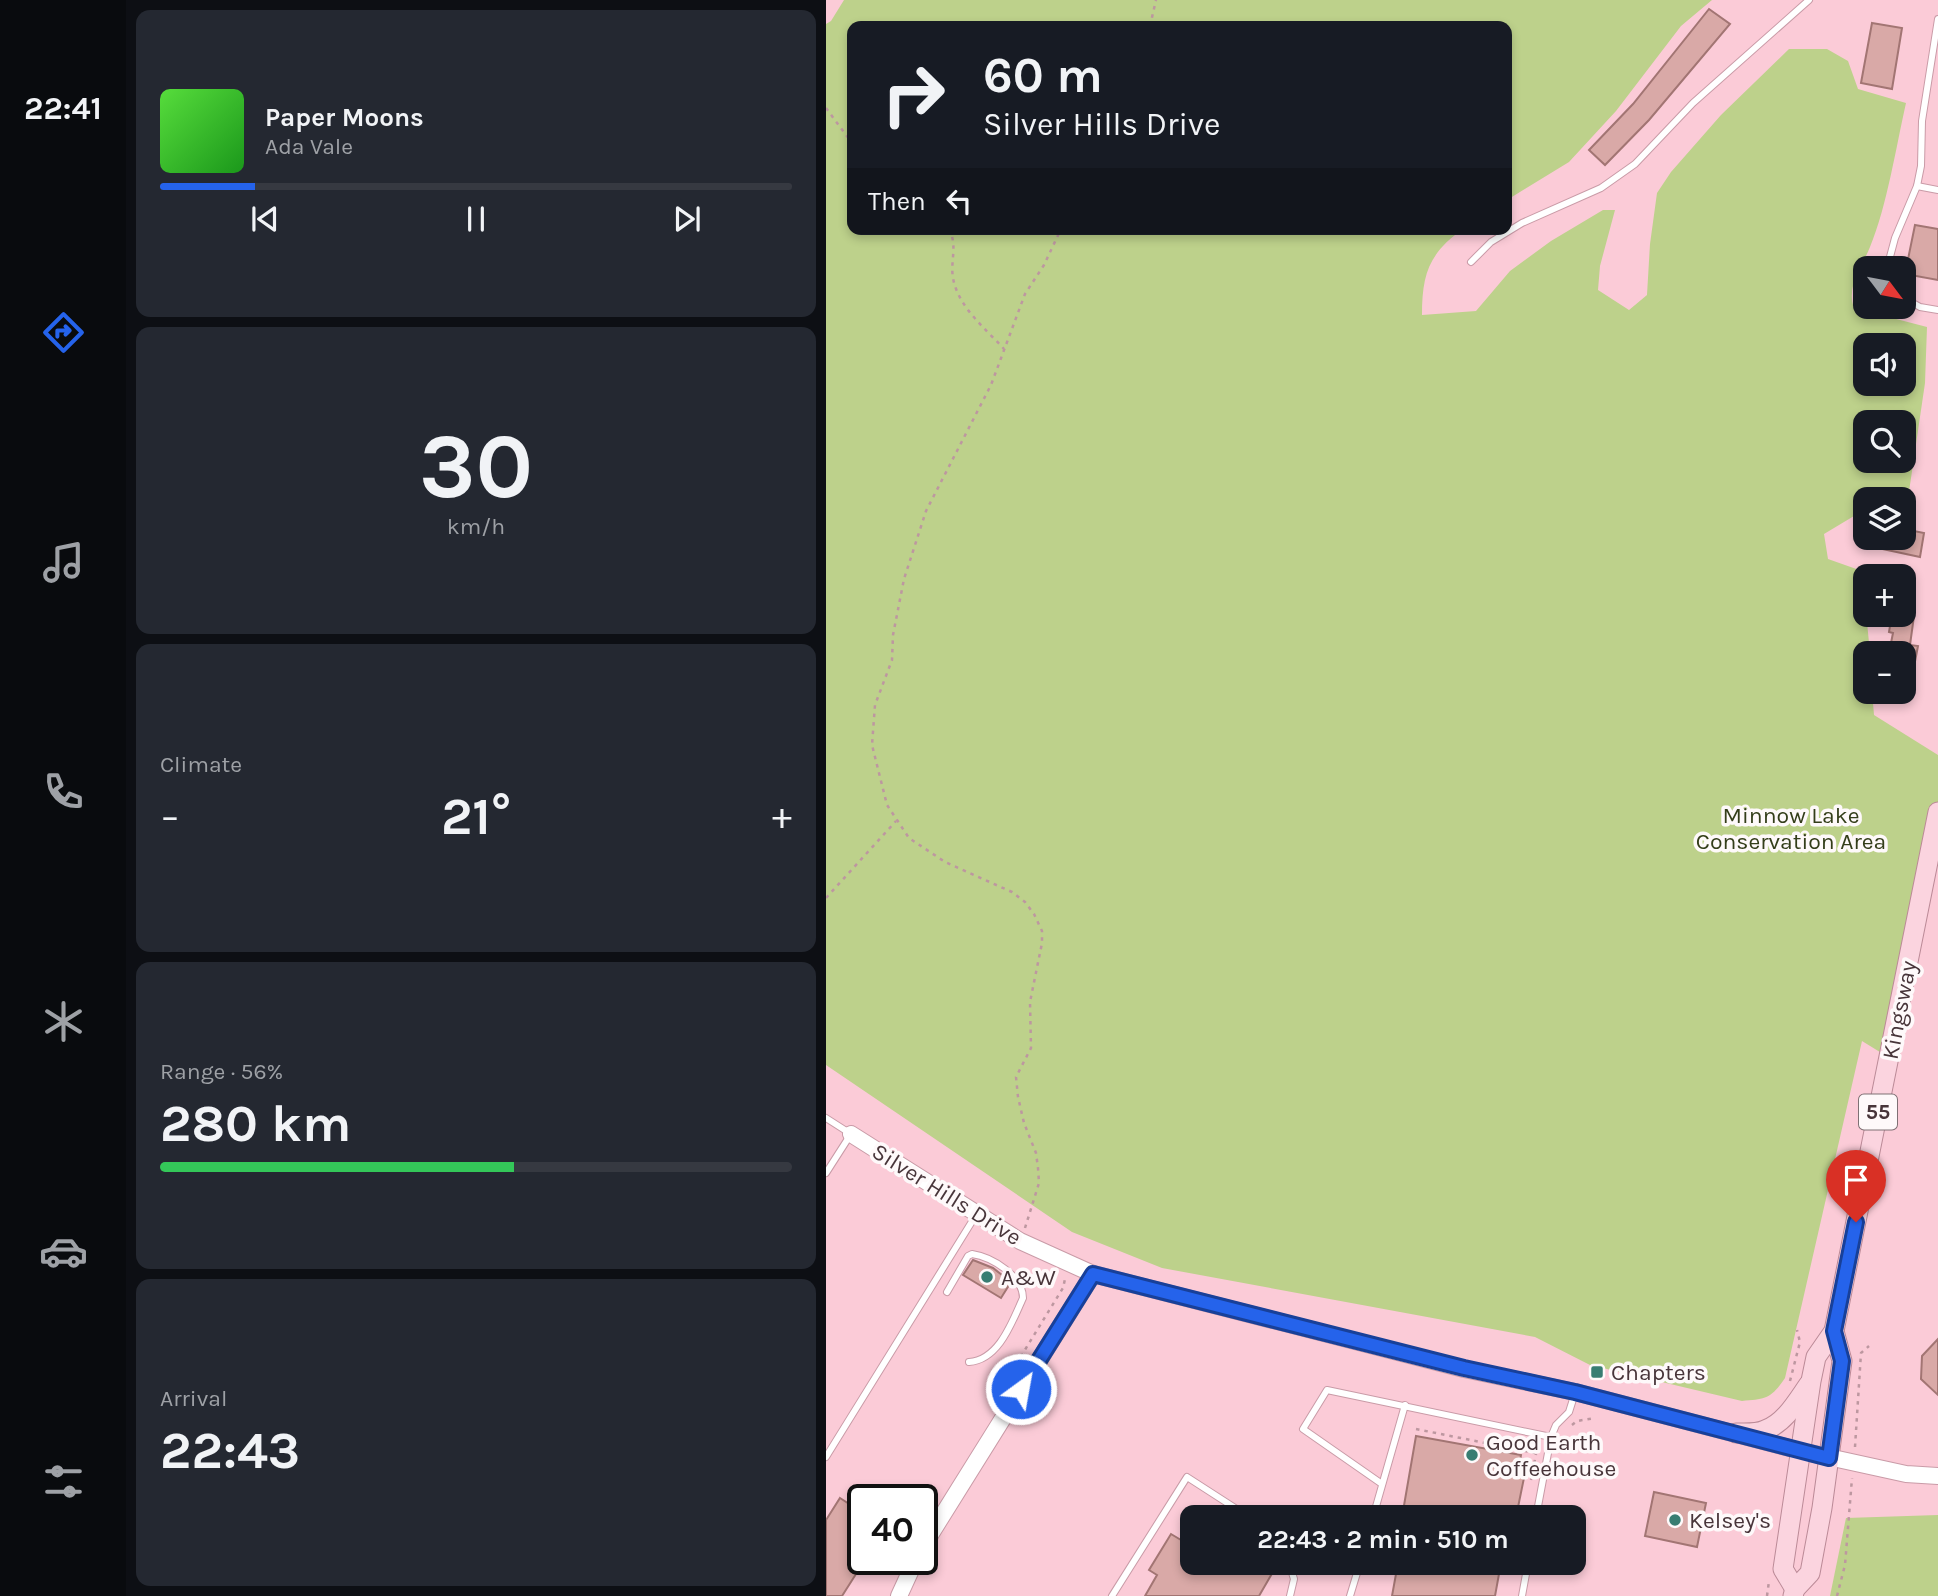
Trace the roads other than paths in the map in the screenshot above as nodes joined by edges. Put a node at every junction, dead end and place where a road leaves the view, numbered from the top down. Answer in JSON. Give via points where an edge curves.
{"nodes":[{"id":1,"x":1809,"y":0,"type":"edge"},
{"id":2,"x":1938,"y":19,"type":"edge"},
{"id":3,"x":1917,"y":186,"type":"junction"},
{"id":4,"x":1938,"y":190,"type":"edge"},
{"id":5,"x":1512,"y":229,"type":"edge"},
{"id":6,"x":1502,"y":235,"type":"edge"},
{"id":7,"x":1890,"y":256,"type":"edge"},
{"id":8,"x":1471,"y":262,"type":"dead end"},
{"id":9,"x":1916,"y":305,"type":"edge"},
{"id":10,"x":1938,"y":310,"type":"edge"},
{"id":11,"x":1938,"y":812,"type":"edge"},
{"id":12,"x":826,"y":1118,"type":"edge"},
{"id":13,"x":851,"y":1135,"type":"junction"},
{"id":14,"x":826,"y":1174,"type":"edge"},
{"id":15,"x":976,"y":1215,"type":"junction"},
{"id":16,"x":1093,"y":1274,"type":"junction"},
{"id":17,"x":947,"y":1292,"type":"dead end"},
{"id":18,"x":1834,"y":1331,"type":"junction"},
{"id":19,"x":969,"y":1362,"type":"dead end"},
{"id":20,"x":1811,"y":1381,"type":"junction"},
{"id":21,"x":1575,"y":1392,"type":"junction"},
{"id":22,"x":1405,"y":1405,"type":"junction"},
{"id":23,"x":1736,"y":1433,"type":"junction"},
{"id":24,"x":1551,"y":1437,"type":"junction"},
{"id":25,"x":1801,"y":1451,"type":"junction"},
{"id":26,"x":826,"y":1457,"type":"edge"},
{"id":27,"x":1829,"y":1458,"type":"junction"},
{"id":28,"x":1938,"y":1476,"type":"edge"},
{"id":29,"x":1382,"y":1485,"type":"junction"},
{"id":30,"x":1230,"y":1505,"type":"edge"},
{"id":31,"x":1376,"y":1505,"type":"edge"},
{"id":32,"x":1538,"y":1505,"type":"edge"},
{"id":33,"x":938,"y":1522,"type":"edge"},
{"id":34,"x":909,"y":1575,"type":"edge"},
{"id":35,"x":1293,"y":1575,"type":"edge"},
{"id":36,"x":1356,"y":1575,"type":"edge"},
{"id":37,"x":1526,"y":1575,"type":"edge"},
{"id":38,"x":1794,"y":1592,"type":"edge"},
{"id":39,"x":899,"y":1596,"type":"edge"},
{"id":40,"x":1112,"y":1596,"type":"edge"},
{"id":41,"x":1290,"y":1596,"type":"edge"},
{"id":42,"x":1350,"y":1596,"type":"edge"},
{"id":43,"x":1522,"y":1596,"type":"edge"}],
"edges":[{"from":1,"to":5,"type":"lane","via":[[1693,103],[1634,164],[1601,188]]},
{"from":2,"to":3,"type":"lane"},
{"from":3,"to":4,"type":"lane"},
{"from":3,"to":7,"type":"lane"},
{"from":6,"to":8,"type":"lane"},
{"from":9,"to":10,"type":"lane"},
{"from":11,"to":18,"type":"main road","name":"Kingsway","number":"55"},
{"from":12,"to":13,"type":"lane"},
{"from":13,"to":14,"type":"lane"},
{"from":13,"to":15,"type":"street","name":"Silver Hills Drive"},
{"from":15,"to":16,"type":"street","name":"Silver Hills Drive"},
{"from":15,"to":26,"type":"lane"},
{"from":16,"to":21,"type":"street","name":"Silver Hills Drive"},
{"from":16,"to":33,"type":"street"},
{"from":17,"to":19,"type":"lane","via":[[972,1254],[996,1263],[1023,1290],[995,1351],[978,1362]]},
{"from":18,"to":20,"type":"main road","name":"Kingsway","number":"55","via":[[1816,1357]]},
{"from":18,"to":27,"type":"main road","name":"Kingsway","number":"55","via":[[1842,1361]]},
{"from":20,"to":23,"type":"main road","via":[[1774,1425],[1764,1431]]},
{"from":20,"to":25,"type":"main road","name":"Kingsway","number":"55"},
{"from":21,"to":23,"type":"street","name":"Silver Hills Drive"},
{"from":21,"to":24,"type":"lane","via":[[1569,1412]]},
{"from":22,"to":24,"type":"lane"},
{"from":22,"to":29,"type":"lane"},
{"from":22,"to":29,"type":"lane","via":[[1327,1390],[1303,1429]]},
{"from":23,"to":25,"type":"street","name":"Silver Hills Drive"},
{"from":24,"to":32,"type":"lane"},
{"from":25,"to":27,"type":"street","name":"Silver Hills Drive"},
{"from":25,"to":38,"type":"main road","name":"Kingsway","number":"55","via":[[1783,1569]]},
{"from":27,"to":28,"type":"street","name":"Silver Hills Drive"},
{"from":27,"to":38,"type":"main road","name":"Kingsway","number":"55","via":[[1810,1573]]},
{"from":29,"to":31,"type":"lane"},
{"from":30,"to":40,"type":"lane","via":[[1187,1477]]},
{"from":34,"to":39,"type":"street"},
{"from":35,"to":41,"type":"lane"},
{"from":36,"to":42,"type":"lane"},
{"from":37,"to":43,"type":"lane"}]}
